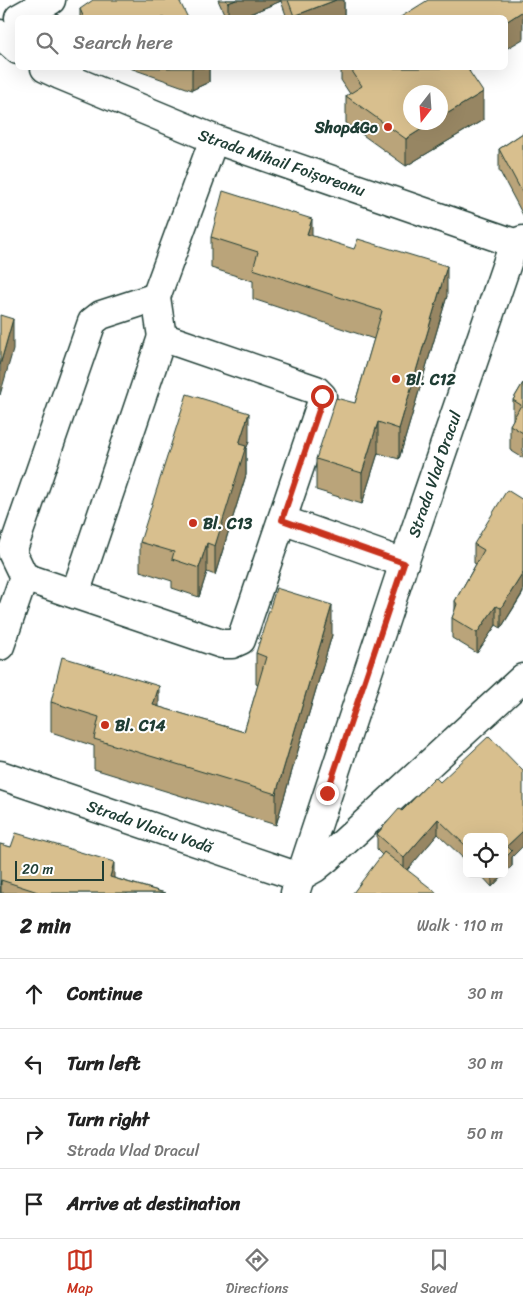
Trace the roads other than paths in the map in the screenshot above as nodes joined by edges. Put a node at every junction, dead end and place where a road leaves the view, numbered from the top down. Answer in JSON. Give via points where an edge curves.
{"nodes":[{"id":1,"x":52,"y":0,"type":"edge"},
{"id":2,"x":24,"y":15,"type":"edge"},
{"id":3,"x":15,"y":20,"type":"edge"},
{"id":4,"x":0,"y":30,"type":"edge"},
{"id":5,"x":0,"y":34,"type":"edge"},
{"id":6,"x":15,"y":47,"type":"edge"},
{"id":7,"x":49,"y":70,"type":"edge"},
{"id":8,"x":214,"y":139,"type":"junction"},
{"id":9,"x":519,"y":241,"type":"edge"},
{"id":10,"x":156,"y":297,"type":"junction"},
{"id":11,"x":162,"y":336,"type":"junction"},
{"id":12,"x":282,"y":520,"type":"junction"},
{"id":13,"x":404,"y":563,"type":"junction"},
{"id":14,"x":24,"y":577,"type":"junction"},
{"id":15,"x":75,"y":594,"type":"junction"},
{"id":16,"x":0,"y":646,"type":"edge"},
{"id":17,"x":523,"y":678,"type":"edge"},
{"id":18,"x":0,"y":775,"type":"edge"},
{"id":19,"x":297,"y":885,"type":"edge"}],
"edges":[{"from":1,"to":2,"type":"street"},
{"from":3,"to":4,"type":"street"},
{"from":5,"to":6,"type":"street"},
{"from":7,"to":8,"type":"street","name":"Strada Mihail Foișoreanu"},
{"from":8,"to":9,"type":"street","name":"Strada Mihail Foișoreanu"},
{"from":8,"to":10,"type":"street"},
{"from":9,"to":13,"type":"street","name":"Strada Vlad Dracul"},
{"from":10,"to":11,"type":"street"},
{"from":10,"to":14,"type":"street","via":[[101,315],[92,322],[12,552]]},
{"from":11,"to":12,"type":"street","via":[[316,390],[322,396]]},
{"from":11,"to":15,"type":"street"},
{"from":12,"to":13,"type":"street"},
{"from":12,"to":15,"type":"street","via":[[241,640],[232,644],[222,644]]},
{"from":13,"to":19,"type":"street","name":"Strada Vlad Dracul"},
{"from":14,"to":15,"type":"street"},
{"from":14,"to":16,"type":"street"},
{"from":17,"to":19,"type":"street"},
{"from":18,"to":19,"type":"street","name":"Strada Vlaicu Vodă"}]}
